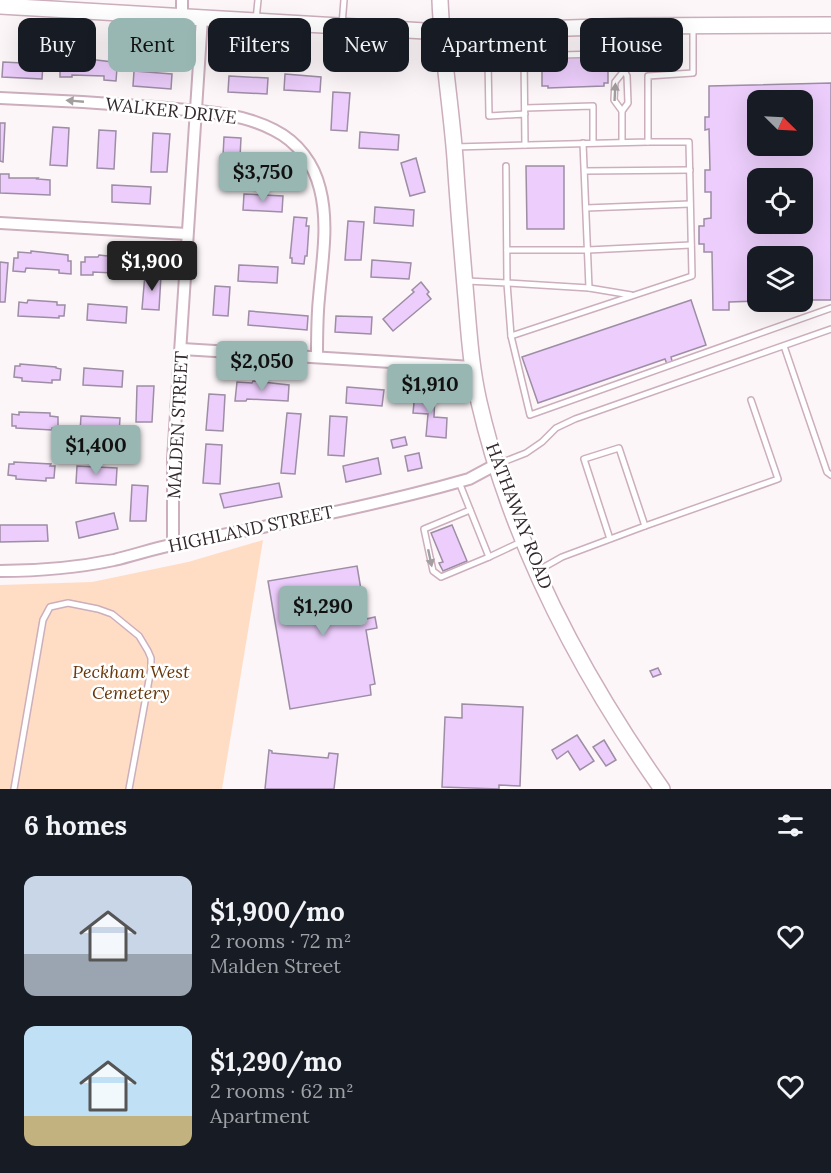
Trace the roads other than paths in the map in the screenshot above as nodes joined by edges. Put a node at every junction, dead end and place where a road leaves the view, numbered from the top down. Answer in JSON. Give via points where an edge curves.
{"nodes":[{"id":1,"x":182,"y":0,"type":"edge"},
{"id":2,"x":258,"y":0,"type":"edge"},
{"id":3,"x":344,"y":0,"type":"edge"},
{"id":4,"x":440,"y":0,"type":"edge"},
{"id":5,"x":0,"y":6,"type":"edge"},
{"id":6,"x":182,"y":17,"type":"junction"},
{"id":7,"x":202,"y":18,"type":"junction"},
{"id":8,"x":208,"y":18,"type":"edge"},
{"id":9,"x":256,"y":18,"type":"edge"},
{"id":10,"x":343,"y":18,"type":"edge"},
{"id":11,"x":441,"y":18,"type":"edge"},
{"id":12,"x":831,"y":25,"type":"edge"},
{"id":13,"x":693,"y":26,"type":"junction"},
{"id":14,"x":568,"y":27,"type":"edge"},
{"id":15,"x":446,"y":72,"type":"edge"},
{"id":16,"x":488,"y":72,"type":"edge"},
{"id":17,"x":524,"y":72,"type":"edge"},
{"id":18,"x":623,"y":72,"type":"joint"},
{"id":19,"x":0,"y":98,"type":"edge"},
{"id":20,"x":196,"y":111,"type":"junction"},
{"id":21,"x":525,"y":111,"type":"junction"},
{"id":22,"x":622,"y":111,"type":"junction"},
{"id":23,"x":648,"y":141,"type":"junction"},
{"id":24,"x":593,"y":142,"type":"junction"},
{"id":25,"x":622,"y":142,"type":"junction"},
{"id":26,"x":583,"y":143,"type":"junction"},
{"id":27,"x":525,"y":145,"type":"junction"},
{"id":28,"x":454,"y":147,"type":"junction"},
{"id":29,"x":506,"y":166,"type":"dead end"},
{"id":30,"x":690,"y":170,"type":"junction"},
{"id":31,"x":585,"y":171,"type":"junction"},
{"id":32,"x":690,"y":204,"type":"junction"},
{"id":33,"x":586,"y":208,"type":"junction"},
{"id":34,"x":0,"y":223,"type":"edge"},
{"id":35,"x":187,"y":234,"type":"junction"},
{"id":36,"x":691,"y":245,"type":"junction"},
{"id":37,"x":507,"y":250,"type":"junction"},
{"id":38,"x":588,"y":250,"type":"junction"},
{"id":39,"x":464,"y":281,"type":"junction"},
{"id":40,"x":507,"y":283,"type":"junction"},
{"id":41,"x":589,"y":288,"type":"junction"},
{"id":42,"x":634,"y":295,"type":"junction"},
{"id":43,"x":831,"y":308,"type":"edge"},
{"id":44,"x":831,"y":329,"type":"edge"},
{"id":45,"x":511,"y":336,"type":"junction"},
{"id":46,"x":784,"y":346,"type":"junction"},
{"id":47,"x":182,"y":349,"type":"junction"},
{"id":48,"x":317,"y":357,"type":"junction"},
{"id":49,"x":472,"y":367,"type":"junction"},
{"id":50,"x":751,"y":400,"type":"dead end"},
{"id":51,"x":497,"y":464,"type":"junction"},
{"id":52,"x":831,"y":475,"type":"edge"},
{"id":53,"x":459,"y":482,"type":"junction"},
{"id":54,"x":470,"y":510,"type":"junction"},
{"id":55,"x":645,"y":526,"type":"junction"},
{"id":56,"x":610,"y":539,"type":"junction"},
{"id":57,"x":525,"y":540,"type":"junction"},
{"id":58,"x":173,"y":544,"type":"junction"},
{"id":59,"x":489,"y":557,"type":"junction"},
{"id":60,"x":0,"y":571,"type":"edge"},
{"id":61,"x":538,"y":571,"type":"junction"},
{"id":62,"x":14,"y":789,"type":"edge"},
{"id":63,"x":129,"y":789,"type":"edge"},
{"id":64,"x":662,"y":789,"type":"edge"}],
"edges":[{"from":1,"to":6,"type":"street"},
{"from":2,"to":9,"type":"lane"},
{"from":3,"to":10,"type":"lane"},
{"from":4,"to":11,"type":"main road","name":"HATHAWAY ROAD"},
{"from":5,"to":6,"type":"main road"},
{"from":6,"to":7,"type":"main road"},
{"from":7,"to":8,"type":"main road"},
{"from":7,"to":20,"type":"street","name":"MALDEN STREET"},
{"from":12,"to":13,"type":"main road"},
{"from":13,"to":14,"type":"main road"},
{"from":13,"to":23,"type":"lane","via":[[693,73],[648,76]]},
{"from":15,"to":28,"type":"main road","name":"HATHAWAY ROAD"},
{"from":16,"to":21,"type":"lane","via":[[489,116]]},
{"from":17,"to":21,"type":"lane"},
{"from":18,"to":22,"type":"lane","via":[[627,76],[628,103]]},
{"from":22,"to":18,"type":"lane","one_way":true,"via":[[614,100],[615,82]]},
{"from":20,"to":19,"type":"street","name":"WALKER DRIVE","one_way":true},
{"from":20,"to":35,"type":"street","name":"MALDEN STREET"},
{"from":20,"to":48,"type":"street","name":"WALKER DRIVE","via":[[234,116],[274,130],[294,144],[311,165],[324,215]]},
{"from":21,"to":24,"type":"lane","via":[[593,106]]},
{"from":21,"to":27,"type":"lane"},
{"from":22,"to":25,"type":"lane"},
{"from":23,"to":25,"type":"lane"},
{"from":23,"to":30,"type":"lane","via":[[689,142]]},
{"from":24,"to":25,"type":"lane"},
{"from":24,"to":26,"type":"lane"},
{"from":26,"to":27,"type":"lane"},
{"from":26,"to":31,"type":"lane"},
{"from":27,"to":28,"type":"lane"},
{"from":28,"to":39,"type":"main road","name":"HATHAWAY ROAD"},
{"from":29,"to":37,"type":"lane"},
{"from":30,"to":31,"type":"lane"},
{"from":30,"to":32,"type":"lane"},
{"from":31,"to":33,"type":"lane"},
{"from":32,"to":33,"type":"lane"},
{"from":32,"to":36,"type":"lane"},
{"from":33,"to":38,"type":"lane"},
{"from":34,"to":35,"type":"street"},
{"from":35,"to":47,"type":"street","name":"MALDEN STREET"},
{"from":36,"to":38,"type":"lane"},
{"from":36,"to":42,"type":"lane","via":[[692,276]]},
{"from":37,"to":38,"type":"lane"},
{"from":37,"to":40,"type":"lane"},
{"from":38,"to":41,"type":"lane"},
{"from":39,"to":40,"type":"lane"},
{"from":39,"to":49,"type":"main road","name":"HATHAWAY ROAD"},
{"from":40,"to":41,"type":"lane"},
{"from":40,"to":45,"type":"lane"},
{"from":41,"to":42,"type":"lane"},
{"from":42,"to":45,"type":"lane"},
{"from":43,"to":45,"type":"lane","via":[[530,415]]},
{"from":44,"to":46,"type":"lane"},
{"from":46,"to":51,"type":"lane","via":[[575,419],[556,428],[526,453]]},
{"from":46,"to":52,"type":"lane","via":[[826,472]]},
{"from":47,"to":48,"type":"street"},
{"from":47,"to":58,"type":"street","name":"MALDEN STREET","via":[[173,459]]},
{"from":48,"to":49,"type":"street"},
{"from":49,"to":51,"type":"main road","name":"HATHAWAY ROAD"},
{"from":50,"to":55,"type":"lane","via":[[778,479]]},
{"from":51,"to":53,"type":"street","name":"HIGHLAND STREET"},
{"from":51,"to":57,"type":"main road","name":"HATHAWAY ROAD"},
{"from":53,"to":54,"type":"lane"},
{"from":53,"to":58,"type":"street","name":"HIGHLAND STREET","via":[[256,530]]},
{"from":54,"to":59,"type":"lane"},
{"from":54,"to":59,"type":"lane","one_way":true,"via":[[424,529],[433,571],[441,577]]},
{"from":55,"to":56,"type":"lane"},
{"from":55,"to":56,"type":"lane","via":[[619,448],[584,459]]},
{"from":56,"to":61,"type":"lane","via":[[562,557]]},
{"from":57,"to":59,"type":"lane"},
{"from":57,"to":61,"type":"main road","name":"HATHAWAY ROAD"},
{"from":58,"to":60,"type":"street","name":"HIGHLAND STREET","via":[[86,565]]},
{"from":61,"to":64,"type":"main road","name":"HATHAWAY ROAD","via":[[596,687]]},
{"from":62,"to":63,"type":"lane","via":[[43,620],[50,607],[68,603],[112,614],[139,636],[151,658]]}]}
